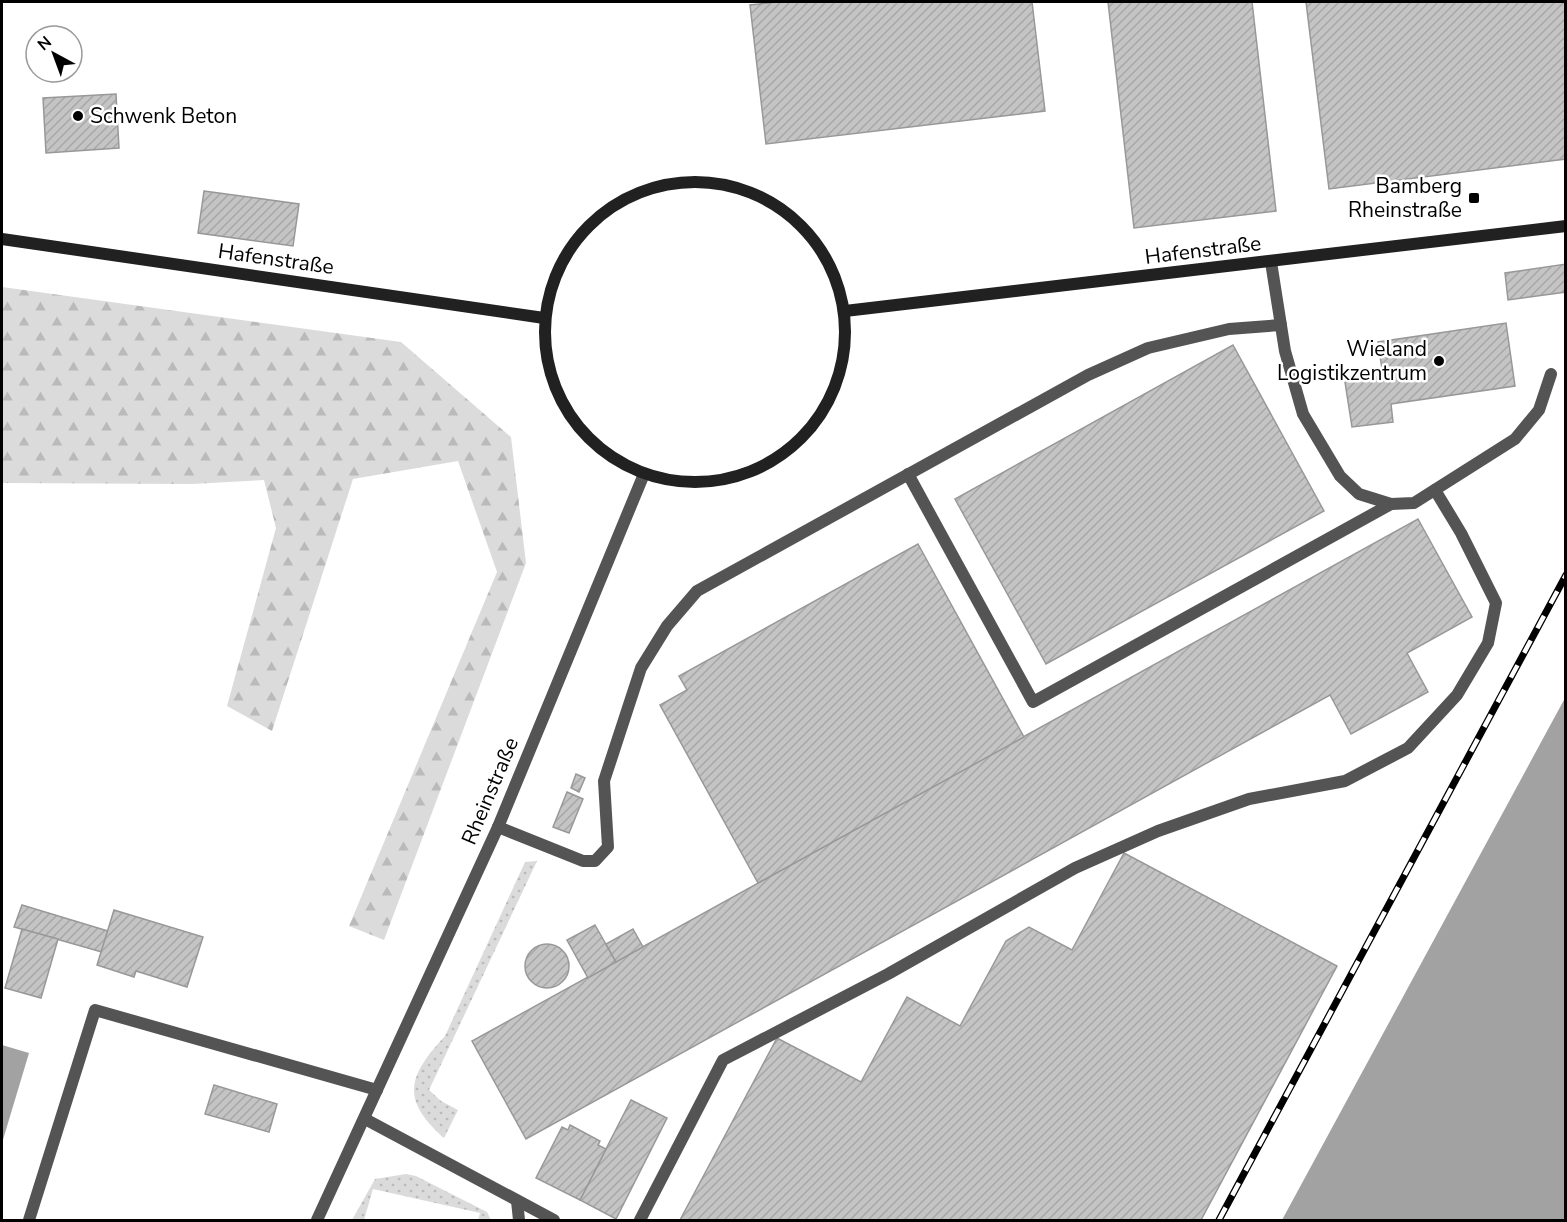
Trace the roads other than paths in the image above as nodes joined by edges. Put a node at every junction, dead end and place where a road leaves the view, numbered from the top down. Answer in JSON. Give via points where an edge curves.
{"nodes":[{"id":1,"x":1566,"y":226,"type":"edge"},
{"id":2,"x":2,"y":239,"type":"edge"},
{"id":3,"x":1271,"y":262,"type":"junction"},
{"id":4,"x":845,"y":311,"type":"junction"},
{"id":5,"x":544,"y":318,"type":"junction"},
{"id":6,"x":1281,"y":325,"type":"junction"},
{"id":7,"x":1551,"y":374,"type":"dead end"},
{"id":8,"x":644,"y":474,"type":"junction"},
{"id":9,"x":908,"y":474,"type":"junction"},
{"id":10,"x":1435,"y":490,"type":"junction"},
{"id":11,"x":1391,"y":504,"type":"junction"},
{"id":12,"x":498,"y":827,"type":"junction"},
{"id":13,"x":377,"y":1090,"type":"junction"},
{"id":14,"x":365,"y":1119,"type":"junction"},
{"id":15,"x":517,"y":1201,"type":"junction"},
{"id":16,"x":28,"y":1221,"type":"edge"},
{"id":17,"x":317,"y":1221,"type":"edge"},
{"id":18,"x":519,"y":1221,"type":"edge"},
{"id":19,"x":554,"y":1221,"type":"edge"},
{"id":20,"x":640,"y":1221,"type":"edge"}],
"edges":[{"from":1,"to":3,"type":"street","name":"Hafenstraße"},
{"from":2,"to":5,"type":"street","name":"Hafenstraße"},
{"from":3,"to":4,"type":"street","name":"Hafenstraße"},
{"from":3,"to":6,"type":"street"},
{"from":4,"to":5,"type":"street","via":[[832,269],[808,232],[775,205],[735,187],[692,182],[648,189],[609,208],[577,238],[555,275]]},
{"from":4,"to":8,"type":"street","via":[[844,355],[831,397],[806,434],[772,462],[731,479],[687,483]]},
{"from":5,"to":8,"type":"street","via":[[546,358],[558,396],[579,429],[608,456]]},
{"from":6,"to":9,"type":"street","via":[[1228,329],[1148,348],[1088,375]]},
{"from":6,"to":11,"type":"street","via":[[1303,414],[1340,476],[1359,494]]},
{"from":7,"to":10,"type":"street","via":[[1539,410],[1515,439]]},
{"from":8,"to":12,"type":"street","name":"Rheinstraße"},
{"from":9,"to":11,"type":"street","via":[[1033,702]]},
{"from":9,"to":12,"type":"street","via":[[697,591],[667,626],[641,668],[604,781],[608,847],[595,861],[583,861]]},
{"from":10,"to":11,"type":"street","via":[[1414,503]]},
{"from":10,"to":20,"type":"street","via":[[1496,603],[1488,644],[1462,687],[1408,748],[1345,781],[1249,799],[1158,831],[1075,868],[888,974],[723,1060]]},
{"from":12,"to":13,"type":"street","name":"Rheinstraße"},
{"from":13,"to":14,"type":"street","name":"Rheinstraße"},
{"from":13,"to":16,"type":"street","via":[[95,1010]]},
{"from":14,"to":15,"type":"street"},
{"from":14,"to":17,"type":"street","name":"Rheinstraße"},
{"from":15,"to":18,"type":"street"},
{"from":15,"to":19,"type":"street"}]}
